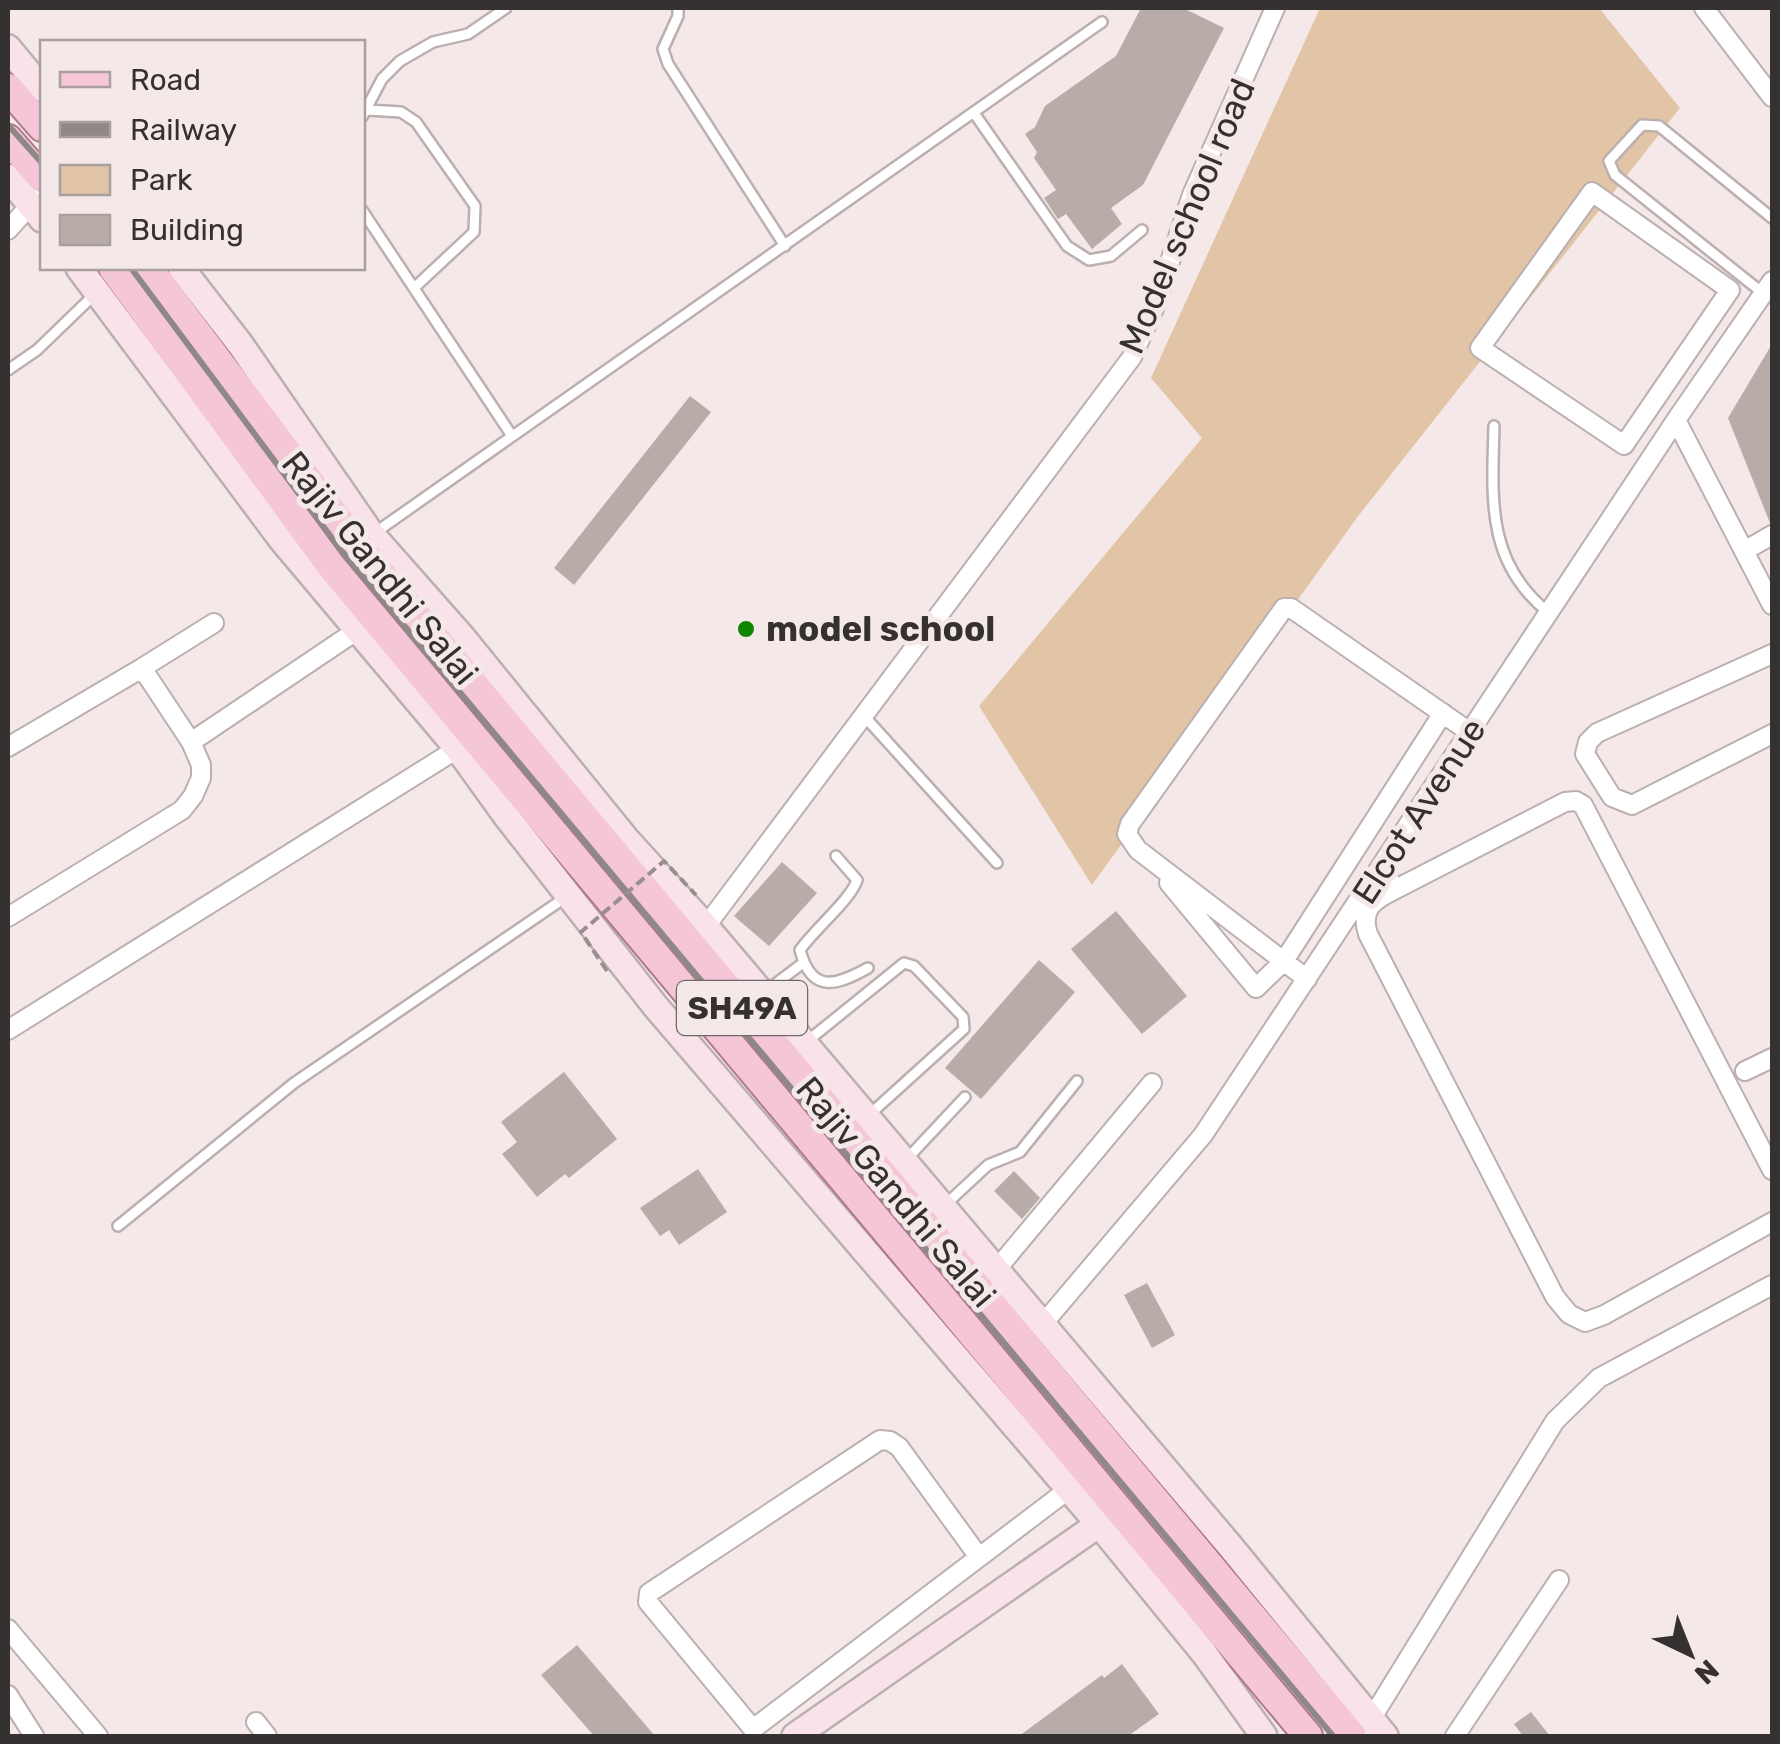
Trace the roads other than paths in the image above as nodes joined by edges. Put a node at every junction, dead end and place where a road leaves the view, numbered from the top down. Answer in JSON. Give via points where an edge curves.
{"nodes":[{"id":1,"x":506,"y":8,"type":"edge"},
{"id":2,"x":678,"y":8,"type":"edge"},
{"id":3,"x":1276,"y":8,"type":"edge"},
{"id":4,"x":1704,"y":8,"type":"edge"},
{"id":5,"x":1102,"y":22,"type":"dead end"},
{"id":6,"x":8,"y":48,"type":"edge"},
{"id":7,"x":40,"y":87,"type":"edge"},
{"id":8,"x":8,"y":88,"type":"edge"},
{"id":9,"x":1770,"y":92,"type":"edge"},
{"id":10,"x":974,"y":113,"type":"junction"},
{"id":11,"x":365,"y":114,"type":"edge"},
{"id":12,"x":40,"y":125,"type":"edge"},
{"id":13,"x":8,"y":139,"type":"edge"},
{"id":14,"x":40,"y":176,"type":"edge"},
{"id":15,"x":8,"y":178,"type":"edge"},
{"id":16,"x":39,"y":206,"type":"edge"},
{"id":17,"x":365,"y":214,"type":"edge"},
{"id":18,"x":1772,"y":218,"type":"edge"},
{"id":19,"x":8,"y":230,"type":"edge"},
{"id":20,"x":1142,"y":230,"type":"dead end"},
{"id":21,"x":785,"y":246,"type":"junction"},
{"id":22,"x":80,"y":270,"type":"edge"},
{"id":23,"x":114,"y":270,"type":"edge"},
{"id":24,"x":150,"y":270,"type":"edge"},
{"id":25,"x":183,"y":270,"type":"edge"},
{"id":26,"x":414,"y":288,"type":"junction"},
{"id":27,"x":1768,"y":288,"type":"edge"},
{"id":28,"x":97,"y":292,"type":"junction"},
{"id":29,"x":1678,"y":368,"type":"junction"},
{"id":30,"x":8,"y":370,"type":"edge"},
{"id":31,"x":1702,"y":383,"type":"junction"},
{"id":32,"x":1676,"y":420,"type":"junction"},
{"id":33,"x":1494,"y":426,"type":"dead end"},
{"id":34,"x":512,"y":436,"type":"junction"},
{"id":35,"x":1772,"y":534,"type":"edge"},
{"id":36,"x":365,"y":540,"type":"junction"},
{"id":37,"x":1744,"y":551,"type":"junction"},
{"id":38,"x":1772,"y":605,"type":"edge"},
{"id":39,"x":1549,"y":613,"type":"junction"},
{"id":40,"x":214,"y":623,"type":"dead end"},
{"id":41,"x":356,"y":631,"type":"junction"},
{"id":42,"x":1772,"y":654,"type":"edge"},
{"id":43,"x":142,"y":668,"type":"junction"},
{"id":44,"x":1443,"y":713,"type":"junction"},
{"id":45,"x":864,"y":716,"type":"junction"},
{"id":46,"x":1471,"y":733,"type":"junction"},
{"id":47,"x":1772,"y":734,"type":"edge"},
{"id":48,"x":191,"y":742,"type":"junction"},
{"id":49,"x":466,"y":743,"type":"junction"},
{"id":50,"x":8,"y":747,"type":"edge"},
{"id":51,"x":836,"y":856,"type":"dead end"},
{"id":52,"x":1152,"y":861,"type":"junction"},
{"id":53,"x":997,"y":863,"type":"dead end"},
{"id":54,"x":1383,"y":866,"type":"junction"},
{"id":55,"x":1394,"y":890,"type":"junction"},
{"id":56,"x":569,"y":895,"type":"junction"},
{"id":57,"x":8,"y":917,"type":"edge"},
{"id":58,"x":698,"y":936,"type":"junction"},
{"id":59,"x":1284,"y":961,"type":"junction"},
{"id":60,"x":803,"y":963,"type":"junction"},
{"id":61,"x":868,"y":968,"type":"dead end"},
{"id":62,"x":1307,"y":979,"type":"junction"},
{"id":63,"x":763,"y":994,"type":"junction"},
{"id":64,"x":8,"y":1030,"type":"edge"},
{"id":65,"x":804,"y":1043,"type":"junction"},
{"id":66,"x":732,"y":1044,"type":"junction"},
{"id":67,"x":1772,"y":1058,"type":"edge"},
{"id":68,"x":707,"y":1067,"type":"junction"},
{"id":69,"x":1744,"y":1071,"type":"dead end"},
{"id":70,"x":1077,"y":1081,"type":"dead end"},
{"id":71,"x":1152,"y":1082,"type":"dead end"},
{"id":72,"x":965,"y":1097,"type":"dead end"},
{"id":73,"x":866,"y":1118,"type":"junction"},
{"id":74,"x":904,"y":1163,"type":"junction"},
{"id":75,"x":1772,"y":1170,"type":"edge"},
{"id":76,"x":934,"y":1217,"type":"junction"},
{"id":77,"x":1772,"y":1222,"type":"edge"},
{"id":78,"x":118,"y":1226,"type":"dead end"},
{"id":79,"x":903,"y":1248,"type":"junction"},
{"id":80,"x":952,"y":1259,"type":"junction"},
{"id":81,"x":996,"y":1270,"type":"junction"},
{"id":82,"x":930,"y":1280,"type":"junction"},
{"id":83,"x":1772,"y":1285,"type":"edge"},
{"id":84,"x":1042,"y":1324,"type":"junction"},
{"id":85,"x":1070,"y":1489,"type":"junction"},
{"id":86,"x":1099,"y":1524,"type":"junction"},
{"id":87,"x":980,"y":1557,"type":"junction"},
{"id":88,"x":1559,"y":1580,"type":"dead end"},
{"id":89,"x":1164,"y":1582,"type":"junction"},
{"id":90,"x":8,"y":1629,"type":"edge"},
{"id":91,"x":1271,"y":1640,"type":"junction"},
{"id":92,"x":1246,"y":1662,"type":"junction"},
{"id":93,"x":8,"y":1696,"type":"edge"},
{"id":94,"x":1469,"y":1719,"type":"junction"},
{"id":95,"x":1367,"y":1732,"type":"edge"},
{"id":96,"x":756,"y":1733,"type":"edge"},
{"id":97,"x":34,"y":1736,"type":"edge"},
{"id":98,"x":98,"y":1736,"type":"edge"},
{"id":99,"x":795,"y":1736,"type":"edge"},
{"id":100,"x":1264,"y":1736,"type":"edge"},
{"id":101,"x":1308,"y":1736,"type":"edge"},
{"id":102,"x":1454,"y":1736,"type":"edge"},
{"id":103,"x":1483,"y":1736,"type":"edge"}],
"edges":[{"from":1,"to":11,"type":"lane","via":[[468,34],[433,42],[400,61]]},
{"from":2,"to":21,"type":"lane","via":[[663,49],[668,64]]},
{"from":3,"to":45,"type":"street","name":"Model school road","via":[[1192,195],[1132,357]]},
{"from":4,"to":9,"type":"street"},
{"from":5,"to":10,"type":"lane"},
{"from":6,"to":7,"type":"street"},
{"from":8,"to":12,"type":"main road"},
{"from":10,"to":20,"type":"lane","via":[[1067,246],[1089,260],[1111,256]]},
{"from":10,"to":21,"type":"lane"},
{"from":11,"to":26,"type":"lane","via":[[401,112],[416,122],[475,206],[474,232]]},
{"from":13,"to":14,"type":"main road"},
{"from":15,"to":16,"type":"street"},
{"from":16,"to":19,"type":"street"},
{"from":17,"to":26,"type":"lane"},
{"from":18,"to":27,"type":"lane","via":[[1659,126],[1642,125],[1609,162],[1615,176]]},
{"from":21,"to":34,"type":"lane"},
{"from":22,"to":28,"type":"street"},
{"from":23,"to":49,"type":"main road","name":"Rajiv Gandhi Salai","number":"SH49A"},
{"from":24,"to":36,"type":"main road","name":"Rajiv Gandhi Salai","number":"SH49A"},
{"from":25,"to":36,"type":"street","via":[[240,344]]},
{"from":26,"to":34,"type":"lane"},
{"from":27,"to":31,"type":"street","name":"Elcot Avenue"},
{"from":28,"to":30,"type":"lane"},
{"from":28,"to":41,"type":"street"},
{"from":29,"to":29,"type":"street","via":[[1730,290],[1592,192],[1480,348],[1624,445]]},
{"from":29,"to":31,"type":"street"},
{"from":31,"to":32,"type":"street","name":"Elcot Avenue"},
{"from":32,"to":37,"type":"street"},
{"from":32,"to":39,"type":"street","name":"Elcot Avenue"},
{"from":33,"to":39,"type":"lane","via":[[1503,554],[1514,579]]},
{"from":34,"to":36,"type":"lane"},
{"from":35,"to":37,"type":"street"},
{"from":36,"to":58,"type":"main road","name":"Rajiv Gandhi Salai","number":"SH49A"},
{"from":37,"to":38,"type":"street"},
{"from":39,"to":46,"type":"street","name":"Elcot Avenue"},
{"from":40,"to":43,"type":"street"},
{"from":41,"to":48,"type":"street"},
{"from":41,"to":49,"type":"street"},
{"from":42,"to":47,"type":"street","via":[[1597,733],[1585,754],[1612,796],[1632,805]]},
{"from":43,"to":48,"type":"street"},
{"from":43,"to":50,"type":"street"},
{"from":44,"to":46,"type":"street"},
{"from":44,"to":52,"type":"street","via":[[1284,608],[1128,829]]},
{"from":44,"to":59,"type":"street"},
{"from":45,"to":53,"type":"lane"},
{"from":45,"to":58,"type":"street","name":"Model school road"},
{"from":46,"to":54,"type":"street","name":"Elcot Avenue"},
{"from":48,"to":57,"type":"street","via":[[201,778],[182,810]]},
{"from":49,"to":56,"type":"street"},
{"from":49,"to":64,"type":"street"},
{"from":49,"to":66,"type":"main road","name":"Rajiv Gandhi Salai","number":"SH49A"},
{"from":51,"to":60,"type":"lane","via":[[856,880],[854,889],[814,929],[800,950]]},
{"from":52,"to":59,"type":"street"},
{"from":52,"to":59,"type":"street","via":[[1256,988]]},
{"from":54,"to":55,"type":"street"},
{"from":54,"to":62,"type":"street","name":"Elcot Avenue"},
{"from":55,"to":75,"type":"street","via":[[1550,809],[1583,804]]},
{"from":55,"to":77,"type":"street","via":[[1371,903],[1364,920],[1368,934],[1555,1297],[1570,1314],[1585,1322],[1604,1316]]},
{"from":56,"to":68,"type":"street"},
{"from":56,"to":78,"type":"lane","via":[[294,1084]]},
{"from":58,"to":63,"type":"street"},
{"from":58,"to":76,"type":"main road","name":"Rajiv Gandhi Salai","number":"SH49A"},
{"from":59,"to":62,"type":"street"},
{"from":60,"to":61,"type":"lane","via":[[827,985]]},
{"from":60,"to":63,"type":"lane"},
{"from":62,"to":84,"type":"street","name":"Elcot Avenue","via":[[1203,1136]]},
{"from":63,"to":65,"type":"street"},
{"from":65,"to":73,"type":"street"},
{"from":65,"to":73,"type":"lane","via":[[904,963],[963,1017],[964,1029]]},
{"from":66,"to":68,"type":"lane"},
{"from":66,"to":79,"type":"main road","name":"Rajiv Gandhi Salai","number":"SH49A"},
{"from":67,"to":69,"type":"street"},
{"from":68,"to":85,"type":"street"},
{"from":70,"to":76,"type":"lane","via":[[1020,1152],[988,1165]]},
{"from":71,"to":81,"type":"street"},
{"from":72,"to":74,"type":"lane"},
{"from":73,"to":74,"type":"street"},
{"from":74,"to":76,"type":"street"},
{"from":76,"to":79,"type":"main road"},
{"from":76,"to":80,"type":"main road","name":"Rajiv Gandhi Salai","number":"SH49A"},
{"from":76,"to":81,"type":"street"},
{"from":79,"to":82,"type":"main road","name":"Rajiv Gandhi Salai","number":"SH49A"},
{"from":80,"to":82,"type":"main road"},
{"from":80,"to":91,"type":"main road","name":"Rajiv Gandhi Salai","number":"SH49A"},
{"from":81,"to":84,"type":"street"},
{"from":82,"to":89,"type":"main road","name":"Rajiv Gandhi Salai","number":"SH49A"},
{"from":83,"to":95,"type":"street","via":[[1598,1378],[1555,1422]]},
{"from":84,"to":95,"type":"street","via":[[1230,1546]]},
{"from":85,"to":86,"type":"street"},
{"from":85,"to":87,"type":"street"},
{"from":86,"to":89,"type":"street"},
{"from":86,"to":99,"type":"street"},
{"from":87,"to":96,"type":"street"},
{"from":87,"to":96,"type":"street","via":[[899,1447],[880,1440],[649,1593],[654,1610]]},
{"from":88,"to":94,"type":"street"},
{"from":89,"to":92,"type":"main road","name":"Rajiv Gandhi Salai","number":"SH49A"},
{"from":89,"to":100,"type":"street","via":[[1204,1653]]},
{"from":90,"to":98,"type":"street"},
{"from":91,"to":92,"type":"main road"},
{"from":91,"to":95,"type":"main road","name":"Rajiv Gandhi Salai","number":"SH49A"},
{"from":92,"to":101,"type":"main road","name":"Rajiv Gandhi Salai","number":"SH49A"},
{"from":93,"to":97,"type":"street"},
{"from":94,"to":102,"type":"street"},
{"from":94,"to":103,"type":"street"}]}
